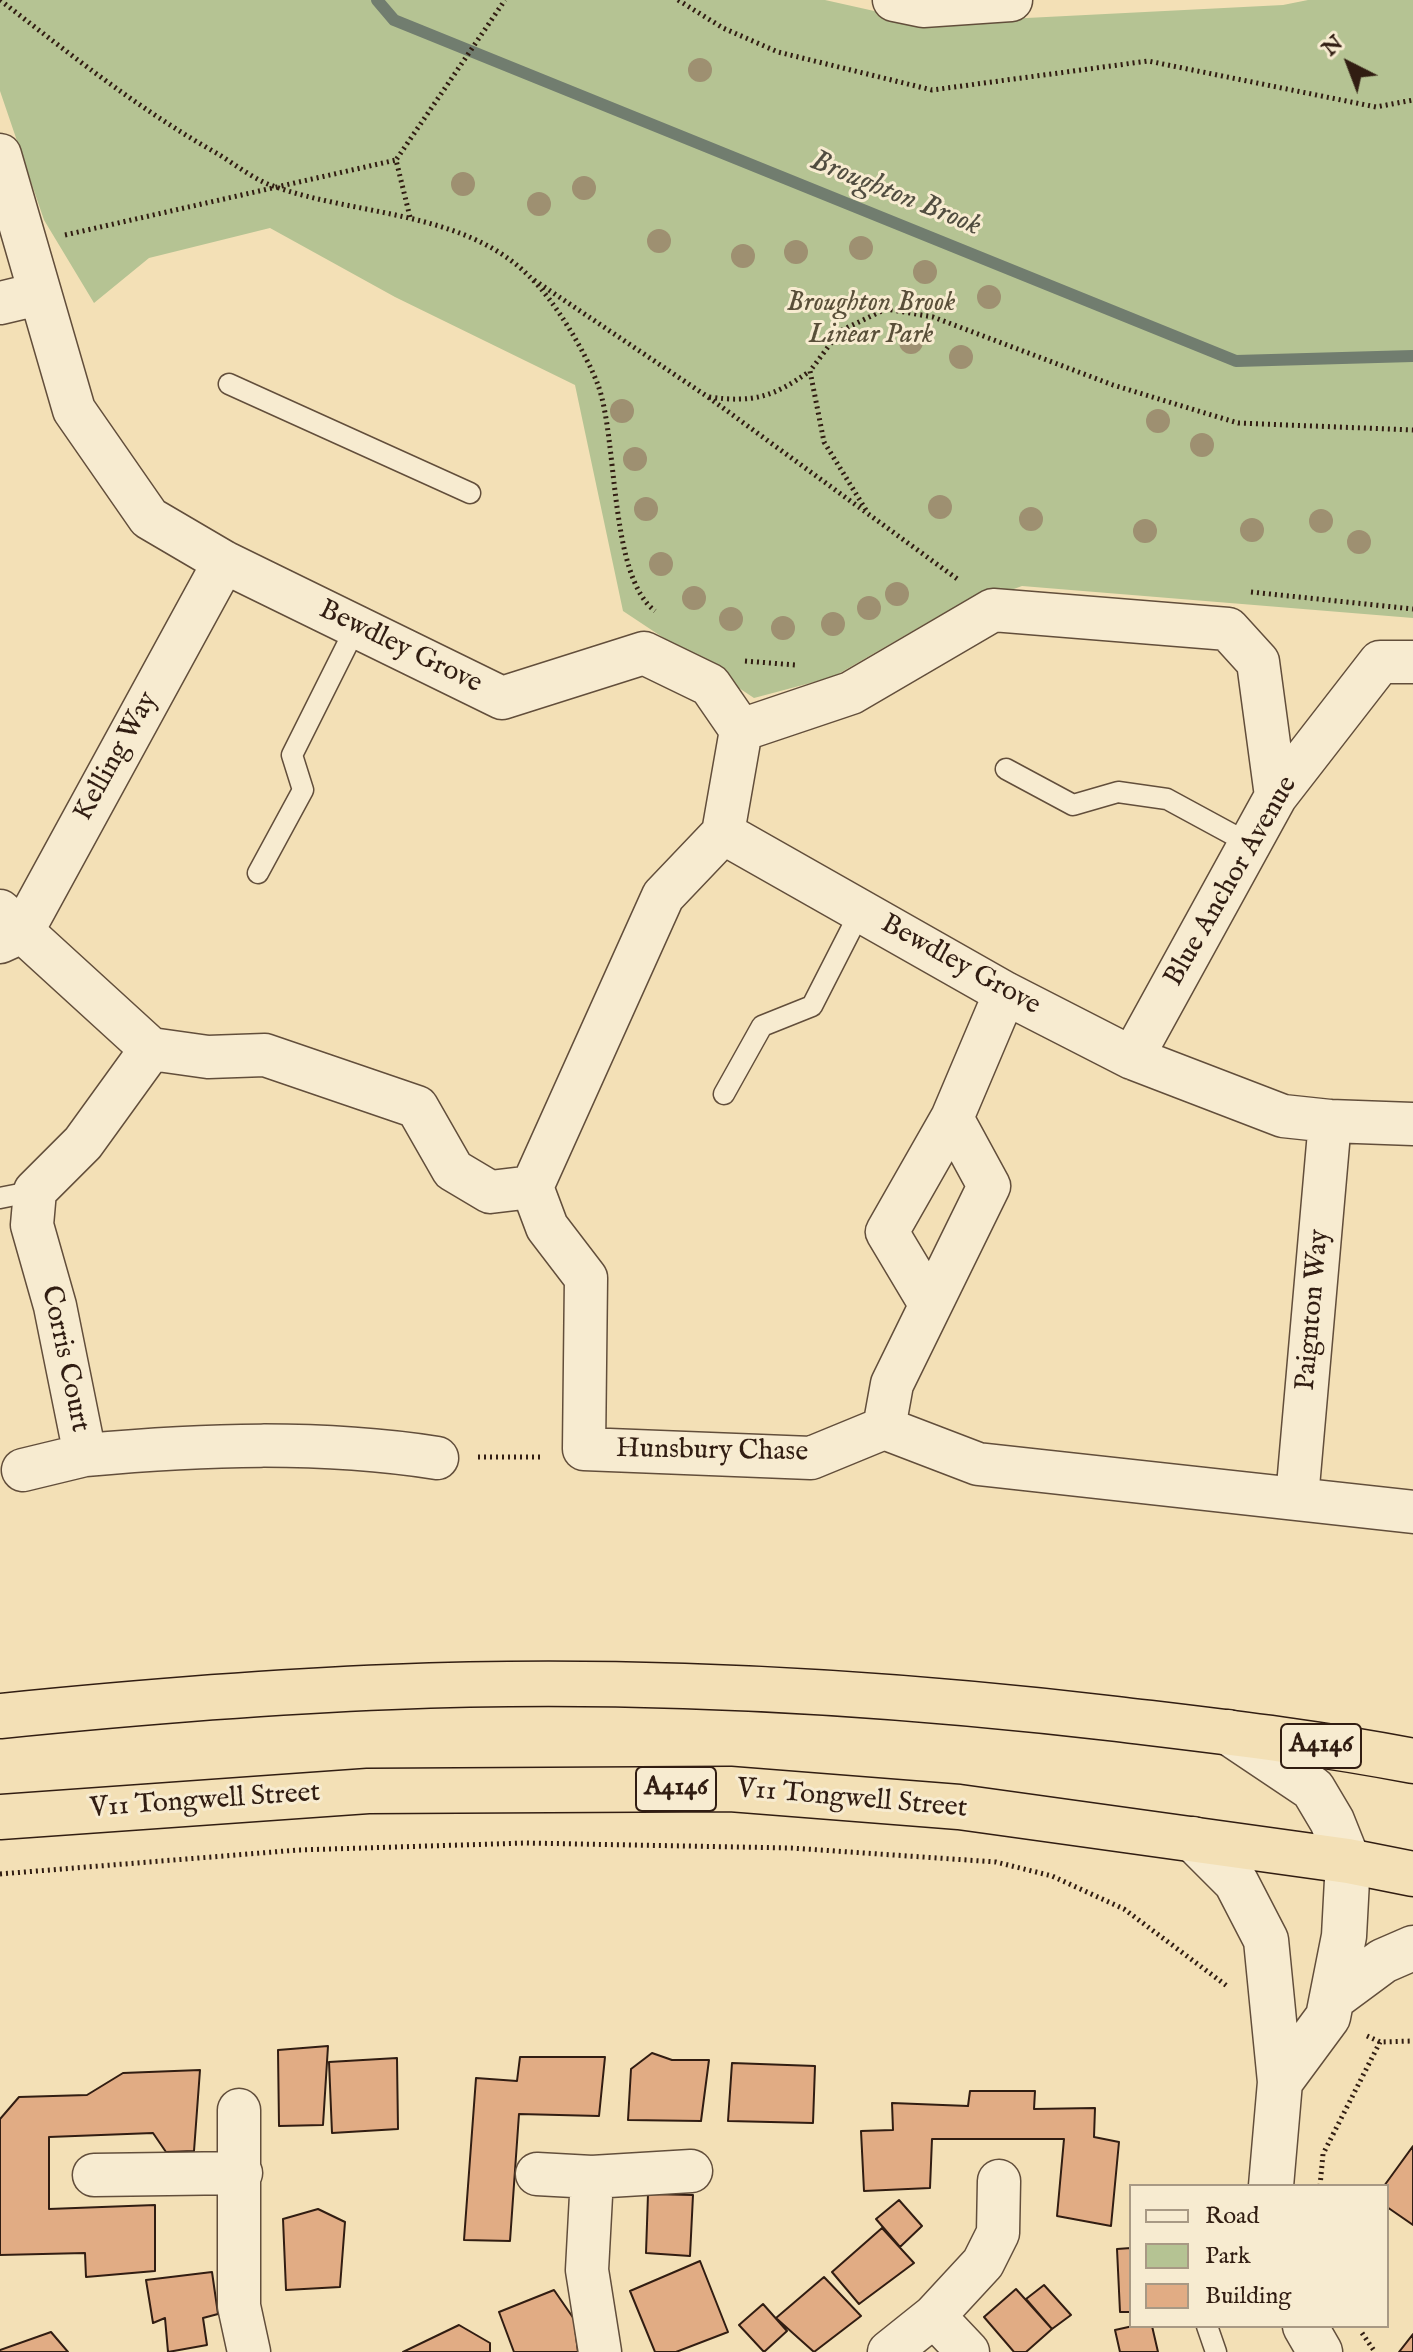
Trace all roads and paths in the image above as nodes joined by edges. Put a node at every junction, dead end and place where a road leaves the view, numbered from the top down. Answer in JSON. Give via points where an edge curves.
{"nodes":[{"id":1,"x":0,"y":0,"type":"edge"},
{"id":2,"x":505,"y":0,"type":"edge"},
{"id":3,"x":678,"y":0,"type":"edge"},
{"id":4,"x":894,"y":0,"type":"edge"},
{"id":5,"x":1011,"y":0,"type":"edge"},
{"id":6,"x":1413,"y":100,"type":"edge"},
{"id":7,"x":0,"y":155,"type":"edge"},
{"id":8,"x":396,"y":160,"type":"junction"},
{"id":9,"x":274,"y":187,"type":"junction"},
{"id":10,"x":410,"y":217,"type":"junction"},
{"id":11,"x":26,"y":245,"type":"junction"},
{"id":12,"x":530,"y":277,"type":"junction"},
{"id":13,"x":19,"y":298,"type":"edge"},
{"id":14,"x":810,"y":371,"type":"junction"},
{"id":15,"x":229,"y":384,"type":"dead end"},
{"id":16,"x":708,"y":397,"type":"junction"},
{"id":17,"x":1413,"y":430,"type":"edge"},
{"id":18,"x":470,"y":493,"type":"dead end"},
{"id":19,"x":866,"y":510,"type":"junction"},
{"id":20,"x":224,"y":562,"type":"junction"},
{"id":21,"x":968,"y":587,"type":"dead end"},
{"id":22,"x":1240,"y":591,"type":"dead end"},
{"id":23,"x":1413,"y":609,"type":"edge"},
{"id":24,"x":658,"y":613,"type":"dead end"},
{"id":25,"x":356,"y":627,"type":"junction"},
{"id":26,"x":737,"y":660,"type":"dead end"},
{"id":27,"x":1413,"y":662,"type":"edge"},
{"id":28,"x":805,"y":665,"type":"dead end"},
{"id":29,"x":741,"y":730,"type":"junction"},
{"id":30,"x":1006,"y":769,"type":"dead end"},
{"id":31,"x":1276,"y":796,"type":"junction"},
{"id":32,"x":723,"y":833,"type":"junction"},
{"id":33,"x":1250,"y":844,"type":"junction"},
{"id":34,"x":258,"y":873,"type":"dead end"},
{"id":35,"x":861,"y":910,"type":"junction"},
{"id":36,"x":7,"y":928,"type":"edge"},
{"id":37,"x":1005,"y":993,"type":"junction"},
{"id":38,"x":151,"y":1049,"type":"junction"},
{"id":39,"x":1132,"y":1058,"type":"junction"},
{"id":40,"x":724,"y":1094,"type":"dead end"},
{"id":41,"x":952,"y":1118,"type":"junction"},
{"id":42,"x":1330,"y":1121,"type":"junction"},
{"id":43,"x":1413,"y":1124,"type":"edge"},
{"id":44,"x":532,"y":1187,"type":"junction"},
{"id":45,"x":18,"y":1194,"type":"edge"},
{"id":46,"x":930,"y":1304,"type":"junction"},
{"id":47,"x":884,"y":1428,"type":"junction"},
{"id":48,"x":568,"y":1453,"type":"junction"},
{"id":49,"x":85,"y":1455,"type":"junction"},
{"id":50,"x":437,"y":1458,"type":"joint"},
{"id":51,"x":23,"y":1470,"type":"dead end"},
{"id":52,"x":1297,"y":1498,"type":"junction"},
{"id":53,"x":1413,"y":1512,"type":"edge"},
{"id":54,"x":0,"y":1716,"type":"edge"},
{"id":55,"x":1228,"y":1732,"type":"junction"},
{"id":56,"x":1403,"y":1757,"type":"edge"},
{"id":57,"x":0,"y":1817,"type":"edge"},
{"id":58,"x":1193,"y":1839,"type":"junction"},
{"id":59,"x":1348,"y":1861,"type":"junction"},
{"id":60,"x":0,"y":1874,"type":"edge"},
{"id":61,"x":1413,"y":1874,"type":"edge"},
{"id":62,"x":1413,"y":1948,"type":"edge"},
{"id":63,"x":1333,"y":1998,"type":"junction"},
{"id":64,"x":1275,"y":2009,"type":"junction"},
{"id":65,"x":1380,"y":2042,"type":"dead end"},
{"id":66,"x":1280,"y":2082,"type":"junction"},
{"id":67,"x":239,"y":2110,"type":"dead end"},
{"id":68,"x":691,"y":2171,"type":"dead end"},
{"id":69,"x":241,"y":2173,"type":"junction"},
{"id":70,"x":537,"y":2174,"type":"dead end"},
{"id":71,"x":94,"y":2175,"type":"dead end"},
{"id":72,"x":592,"y":2177,"type":"junction"},
{"id":73,"x":999,"y":2181,"type":"dead end"},
{"id":74,"x":1271,"y":2184,"type":"edge"},
{"id":75,"x":1320,"y":2184,"type":"edge"},
{"id":76,"x":934,"y":2316,"type":"junction"},
{"id":77,"x":1208,"y":2328,"type":"edge"},
{"id":78,"x":1306,"y":2328,"type":"edge"},
{"id":79,"x":1357,"y":2328,"type":"edge"},
{"id":80,"x":249,"y":2352,"type":"edge"},
{"id":81,"x":600,"y":2352,"type":"edge"},
{"id":82,"x":889,"y":2352,"type":"edge"},
{"id":83,"x":968,"y":2352,"type":"edge"},
{"id":84,"x":1216,"y":2352,"type":"edge"},
{"id":85,"x":1320,"y":2352,"type":"edge"},
{"id":86,"x":1375,"y":2352,"type":"edge"}],
"edges":[{"from":1,"to":9,"type":"path","via":[[153,117]]},
{"from":2,"to":8,"type":"path"},
{"from":3,"to":6,"type":"path","via":[[723,28],[778,52],[932,90],[1148,61],[1376,107]]},
{"from":4,"to":5,"type":"street","via":[[923,6]]},
{"from":7,"to":11,"type":"street","name":"Bewdley Grove"},
{"from":8,"to":9,"type":"path"},
{"from":8,"to":10,"type":"path"},
{"from":9,"to":10,"type":"path"},
{"from":9,"to":11,"type":"path"},
{"from":10,"to":12,"type":"path","via":[[482,243]]},
{"from":11,"to":13,"type":"street","name":"Bewdley Grove"},
{"from":12,"to":16,"type":"path"},
{"from":12,"to":24,"type":"path","via":[[574,338],[598,386],[627,563],[647,605]]},
{"from":13,"to":20,"type":"street","name":"Bewdley Grove","via":[[74,410],[149,518]]},
{"from":14,"to":16,"type":"path","via":[[780,392],[741,401]]},
{"from":14,"to":17,"type":"path","via":[[840,331],[886,309],[933,317],[1113,385],[1238,423]]},
{"from":14,"to":19,"type":"path","via":[[824,442]]},
{"from":15,"to":18,"type":"lane"},
{"from":16,"to":19,"type":"path"},
{"from":19,"to":21,"type":"path"},
{"from":20,"to":25,"type":"street","name":"Bewdley Grove"},
{"from":20,"to":36,"type":"street","name":"Kelling Way"},
{"from":22,"to":23,"type":"path"},
{"from":25,"to":29,"type":"street","name":"Bewdley Grove","via":[[502,698],[644,653],[710,685]]},
{"from":25,"to":34,"type":"lane","via":[[292,755],[303,790]]},
{"from":26,"to":28,"type":"path"},
{"from":27,"to":31,"type":"street","name":"Blue Anchor Avenue","via":[[1380,662]]},
{"from":29,"to":31,"type":"street","via":[[851,693],[993,610],[1228,629],[1258,662]]},
{"from":29,"to":32,"type":"street"},
{"from":30,"to":33,"type":"lane","via":[[1073,805],[1118,792],[1167,799]]},
{"from":31,"to":33,"type":"street","name":"Blue Anchor Avenue"},
{"from":32,"to":35,"type":"street","name":"Bewdley Grove"},
{"from":32,"to":44,"type":"street","via":[[663,896]]},
{"from":33,"to":39,"type":"street","name":"Blue Anchor Avenue"},
{"from":35,"to":37,"type":"street","name":"Bewdley Grove"},
{"from":35,"to":40,"type":"lane","via":[[812,1006],[762,1026]]},
{"from":36,"to":38,"type":"street"},
{"from":37,"to":39,"type":"street","name":"Bewdley Grove"},
{"from":37,"to":41,"type":"street"},
{"from":38,"to":44,"type":"street","via":[[208,1057],[265,1055],[417,1107],[453,1170],[490,1192]]},
{"from":38,"to":45,"type":"street","name":"Corris Court","via":[[83,1143]]},
{"from":39,"to":42,"type":"street","name":"Bewdley Grove","via":[[1283,1116]]},
{"from":41,"to":46,"type":"street","via":[[989,1186]]},
{"from":41,"to":46,"type":"street","via":[[887,1232]]},
{"from":42,"to":43,"type":"street","name":"Bewdley Grove"},
{"from":42,"to":52,"type":"street","name":"Paignton Way"},
{"from":44,"to":48,"type":"street","name":"Hunsbury Chase","via":[[547,1227],[586,1278]]},
{"from":45,"to":49,"type":"street","name":"Corris Court","via":[[55,1306]]},
{"from":46,"to":47,"type":"street","via":[[892,1384]]},
{"from":47,"to":48,"type":"street","name":"Hunsbury Chase","via":[[811,1458]]},
{"from":47,"to":52,"type":"street","via":[[978,1464]]},
{"from":48,"to":50,"type":"path"},
{"from":49,"to":50,"type":"street","name":"Corris Court","via":[[253,1444],[376,1449]]},
{"from":49,"to":51,"type":"street"},
{"from":52,"to":53,"type":"street"},
{"from":54,"to":55,"type":"highway","number":"A4146","via":[[393,1687],[593,1685],[999,1705]]},
{"from":55,"to":56,"type":"highway","number":"A4146"},
{"from":55,"to":59,"type":"street","via":[[1313,1789]]},
{"from":57,"to":58,"type":"highway","name":"V11 Tongwell Street","number":"A4146","via":[[368,1791],[730,1789],[959,1807]]},
{"from":58,"to":59,"type":"highway","name":"V11 Tongwell Street","number":"A4146"},
{"from":58,"to":64,"type":"street","via":[[1236,1882],[1266,1940]]},
{"from":59,"to":61,"type":"highway","name":"V11 Tongwell Street","number":"A4146"},
{"from":59,"to":63,"type":"street","via":[[1344,1936]]},
{"from":60,"to":64,"type":"path","via":[[298,1850],[526,1843],[791,1848],[996,1862],[1052,1876],[1124,1909],[1228,1987]]},
{"from":62,"to":63,"type":"street","via":[[1383,1961]]},
{"from":63,"to":66,"type":"street","via":[[1328,2017]]},
{"from":64,"to":66,"type":"street"},
{"from":65,"to":75,"type":"path","via":[[1323,2154]]},
{"from":66,"to":74,"type":"street"},
{"from":67,"to":69,"type":"street"},
{"from":68,"to":72,"type":"street"},
{"from":69,"to":71,"type":"street"},
{"from":69,"to":80,"type":"street","via":[[239,2306]]},
{"from":70,"to":72,"type":"street"},
{"from":72,"to":81,"type":"street","via":[[587,2270]]},
{"from":73,"to":76,"type":"street","via":[[998,2233],[983,2263]]},
{"from":76,"to":82,"type":"street"},
{"from":76,"to":83,"type":"street"},
{"from":77,"to":84,"type":"lane"},
{"from":78,"to":85,"type":"street"},
{"from":79,"to":86,"type":"path"}]}
